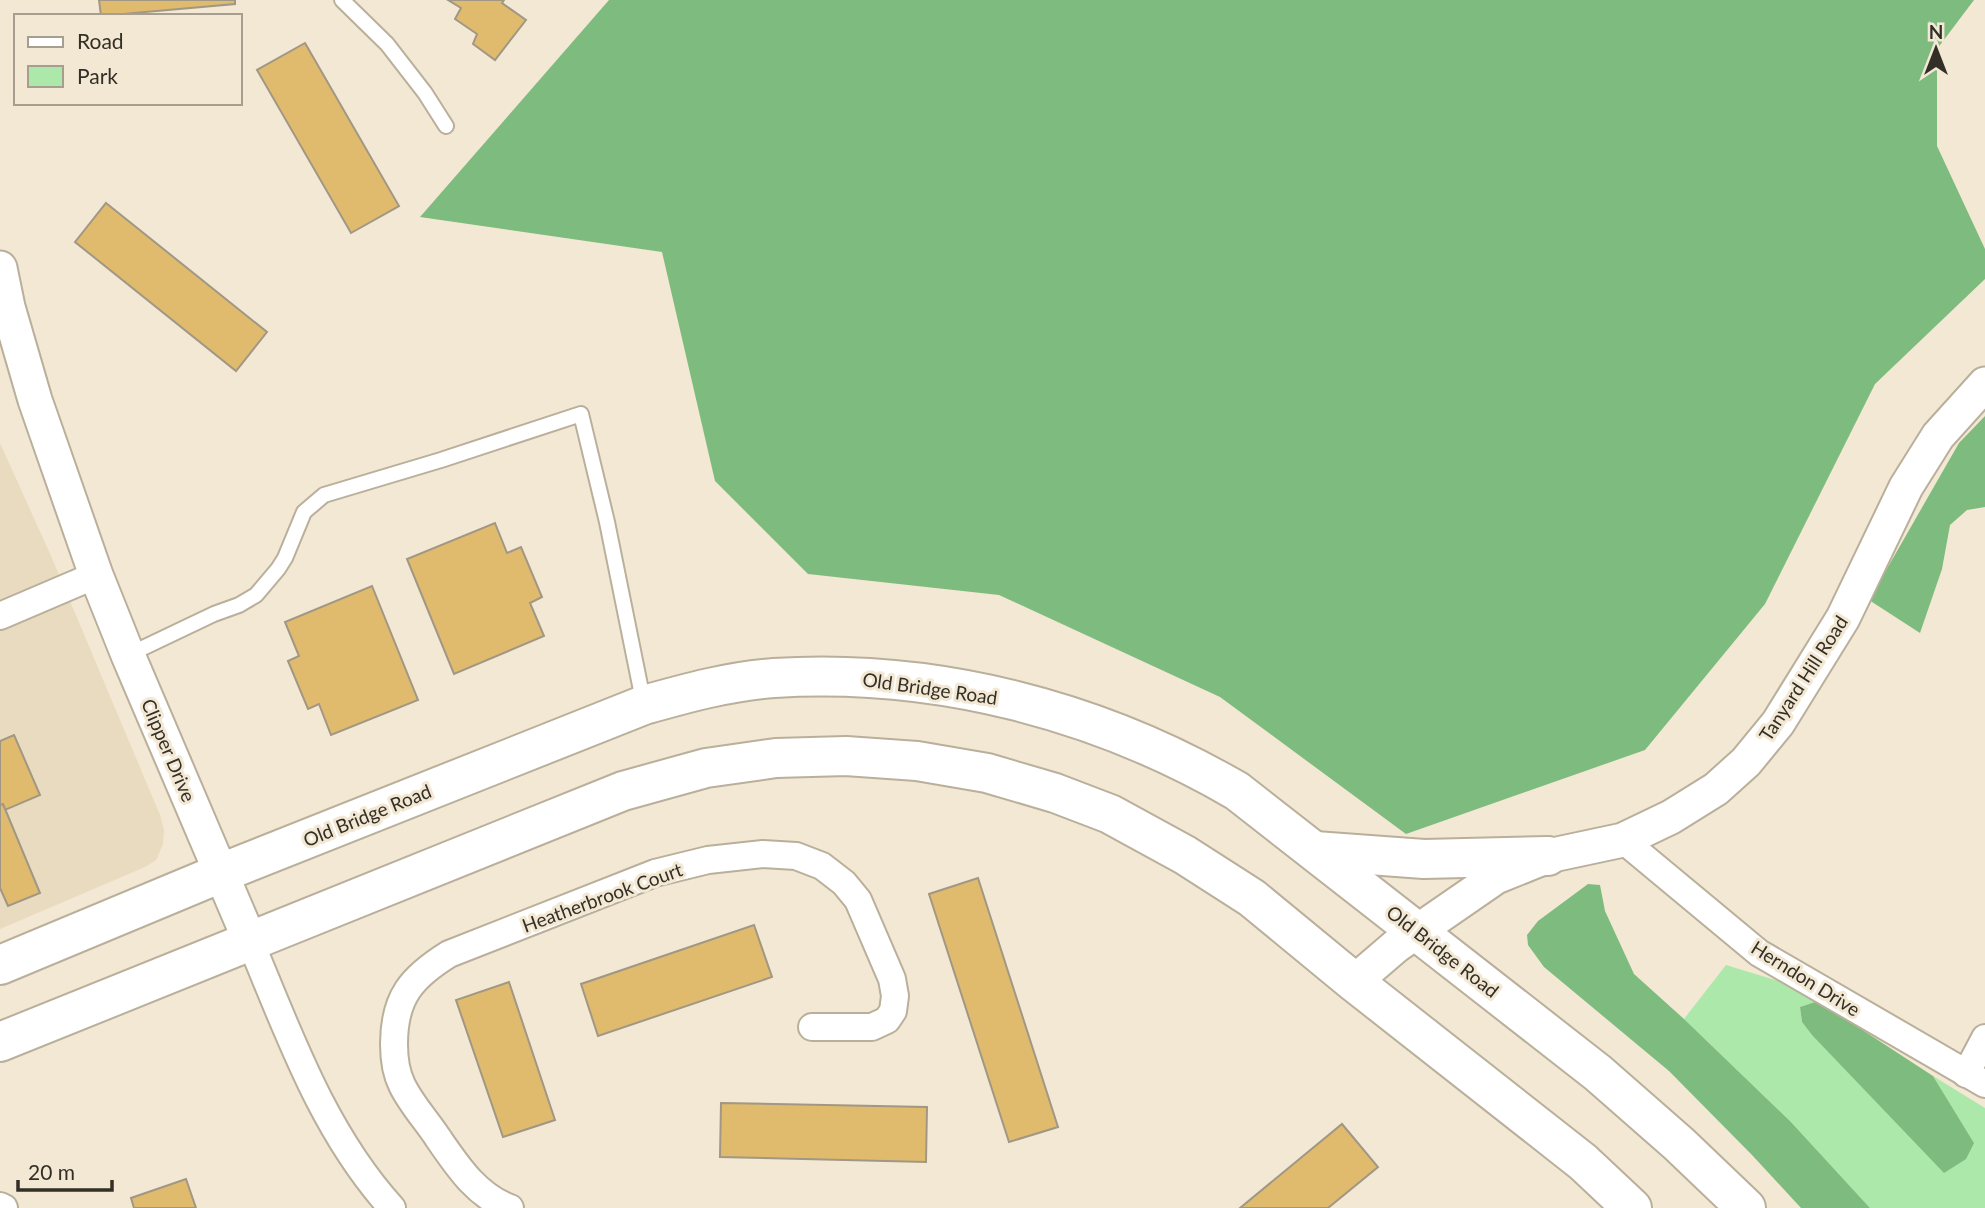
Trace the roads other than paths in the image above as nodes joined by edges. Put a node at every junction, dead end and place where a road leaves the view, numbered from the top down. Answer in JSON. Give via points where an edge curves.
{"nodes":[{"id":1,"x":342,"y":0,"type":"edge"},
{"id":2,"x":446,"y":126,"type":"dead end"},
{"id":3,"x":0,"y":268,"type":"edge"},
{"id":4,"x":1985,"y":384,"type":"edge"},
{"id":5,"x":96,"y":575,"type":"junction"},
{"id":6,"x":0,"y":616,"type":"edge"},
{"id":7,"x":128,"y":655,"type":"junction"},
{"id":8,"x":645,"y":705,"type":"junction"},
{"id":9,"x":1623,"y":839,"type":"junction"},
{"id":10,"x":1315,"y":851,"type":"junction"},
{"id":11,"x":1548,"y":856,"type":"junction"},
{"id":12,"x":221,"y":873,"type":"junction"},
{"id":13,"x":1417,"y":931,"type":"junction"},
{"id":14,"x":250,"y":941,"type":"junction"},
{"id":15,"x":0,"y":965,"type":"edge"},
{"id":16,"x":1354,"y":982,"type":"junction"},
{"id":17,"x":812,"y":1027,"type":"dead end"},
{"id":18,"x":1985,"y":1038,"type":"edge"},
{"id":19,"x":0,"y":1042,"type":"edge"},
{"id":20,"x":1976,"y":1079,"type":"edge"},
{"id":21,"x":392,"y":1208,"type":"edge"},
{"id":22,"x":510,"y":1208,"type":"edge"},
{"id":23,"x":1632,"y":1208,"type":"edge"},
{"id":24,"x":1746,"y":1208,"type":"edge"}],
"edges":[{"from":1,"to":2,"type":"lane","via":[[387,44]]},
{"from":3,"to":5,"type":"street","name":"Clipper Drive","via":[[35,401]]},
{"from":4,"to":9,"type":"street","name":"Tanyard Hill Road","via":[[1938,436],[1906,487],[1843,618],[1779,723],[1716,789]]},
{"from":5,"to":6,"type":"street"},
{"from":5,"to":7,"type":"street","name":"Clipper Drive"},
{"from":7,"to":8,"type":"lane","via":[[256,595],[285,558],[304,512],[324,495],[581,414]]},
{"from":7,"to":12,"type":"street","name":"Clipper Drive"},
{"from":8,"to":10,"type":"main road","name":"Old Bridge Road","via":[[709,687],[772,678],[836,676],[909,681],[1003,697],[1079,718],[1210,775]]},
{"from":8,"to":12,"type":"main road","name":"Old Bridge Road"},
{"from":9,"to":11,"type":"street","name":"Tanyard Hill Road"},
{"from":9,"to":20,"type":"street","name":"Herndon Drive","via":[[1759,953]]},
{"from":10,"to":11,"type":"main road","via":[[1424,859]]},
{"from":10,"to":13,"type":"main road","name":"Old Bridge Road"},
{"from":11,"to":13,"type":"street","name":"Tanyard Hill Road","via":[[1496,877]]},
{"from":12,"to":14,"type":"street","name":"Clipper Drive"},
{"from":12,"to":15,"type":"main road","name":"Old Bridge Road"},
{"from":13,"to":16,"type":"street","name":"Tanyard Hill Road"},
{"from":13,"to":24,"type":"main road","name":"Old Bridge Road","via":[[1598,1073]]},
{"from":14,"to":16,"type":"main road","via":[[624,791],[706,768],[776,758],[846,756],[917,761],[987,773],[1110,814],[1252,898]]},
{"from":14,"to":19,"type":"main road"},
{"from":14,"to":21,"type":"street","name":"Clipper Drive","via":[[309,1082],[341,1141]]},
{"from":16,"to":23,"type":"main road","via":[[1583,1162]]},
{"from":17,"to":22,"type":"street","name":"Heatherbrook Court","via":[[872,1027],[887,1020],[895,996],[892,978],[858,900],[822,866],[796,856],[708,860],[655,873],[449,954],[425,969],[406,991],[394,1028],[394,1057],[401,1084],[460,1169],[475,1186]]},
{"from":18,"to":20,"type":"street","name":"Herndon Drive"}]}
